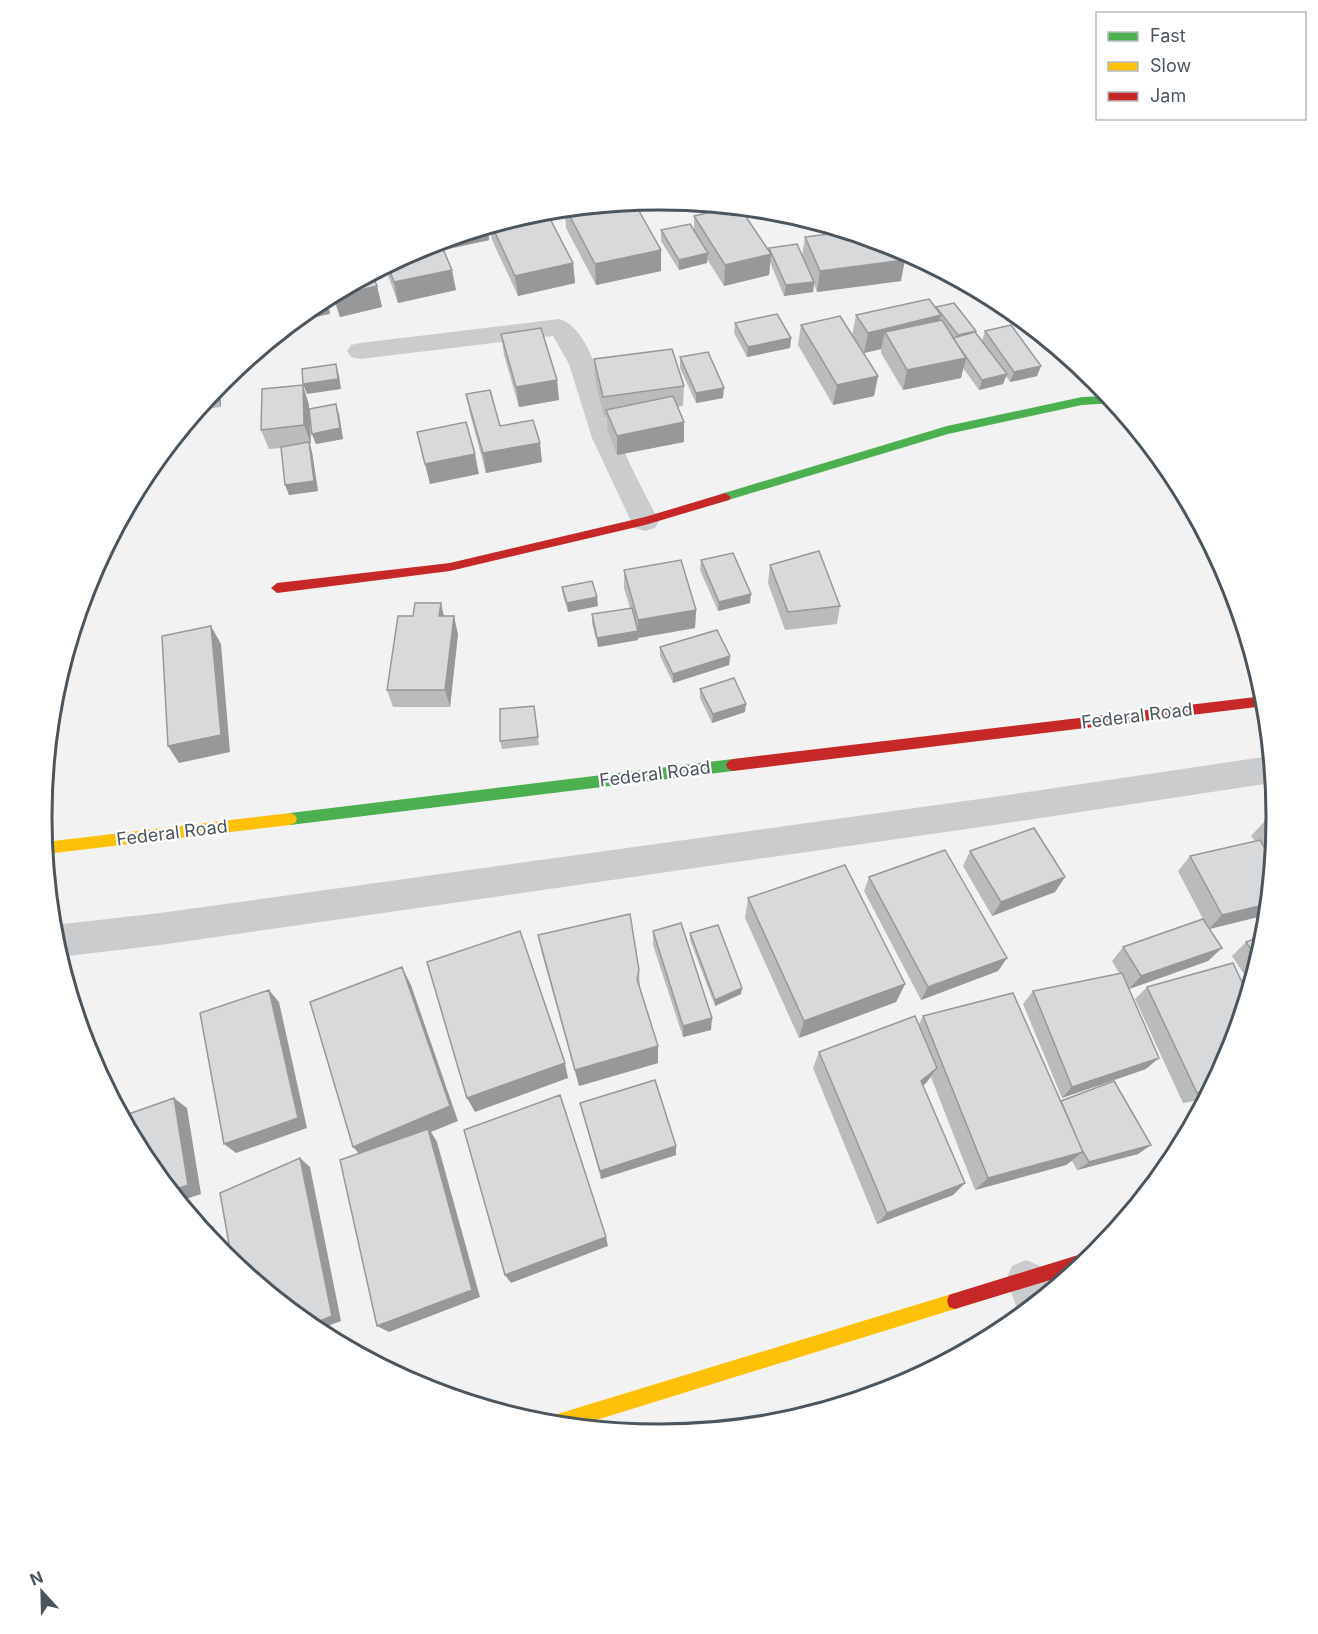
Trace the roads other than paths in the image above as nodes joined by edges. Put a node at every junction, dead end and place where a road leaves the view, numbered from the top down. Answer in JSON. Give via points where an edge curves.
{"nodes":[{"id":1,"x":360,"y":351,"type":"dead end"},
{"id":2,"x":1100,"y":400,"type":"edge"},
{"id":3,"x":645,"y":522,"type":"junction"},
{"id":4,"x":277,"y":588,"type":"dead end"},
{"id":5,"x":1255,"y":702,"type":"edge"},
{"id":6,"x":1263,"y":770,"type":"edge"},
{"id":7,"x":53,"y":847,"type":"edge"},
{"id":8,"x":65,"y":940,"type":"edge"},
{"id":9,"x":1047,"y":1282,"type":"edge"},
{"id":10,"x":1030,"y":1292,"type":"edge"},
{"id":11,"x":577,"y":1418,"type":"edge"}],
"edges":[{"from":1,"to":3,"type":"street","via":[[559,327],[580,364],[605,437]]},
{"from":2,"to":3,"type":"street","via":[[947,430]]},
{"from":3,"to":4,"type":"street","via":[[450,567]]},
{"from":5,"to":7,"type":"street","name":"Federal Road"},
{"from":6,"to":8,"type":"street"},
{"from":9,"to":10,"type":"street"},
{"from":10,"to":11,"type":"street"}]}
